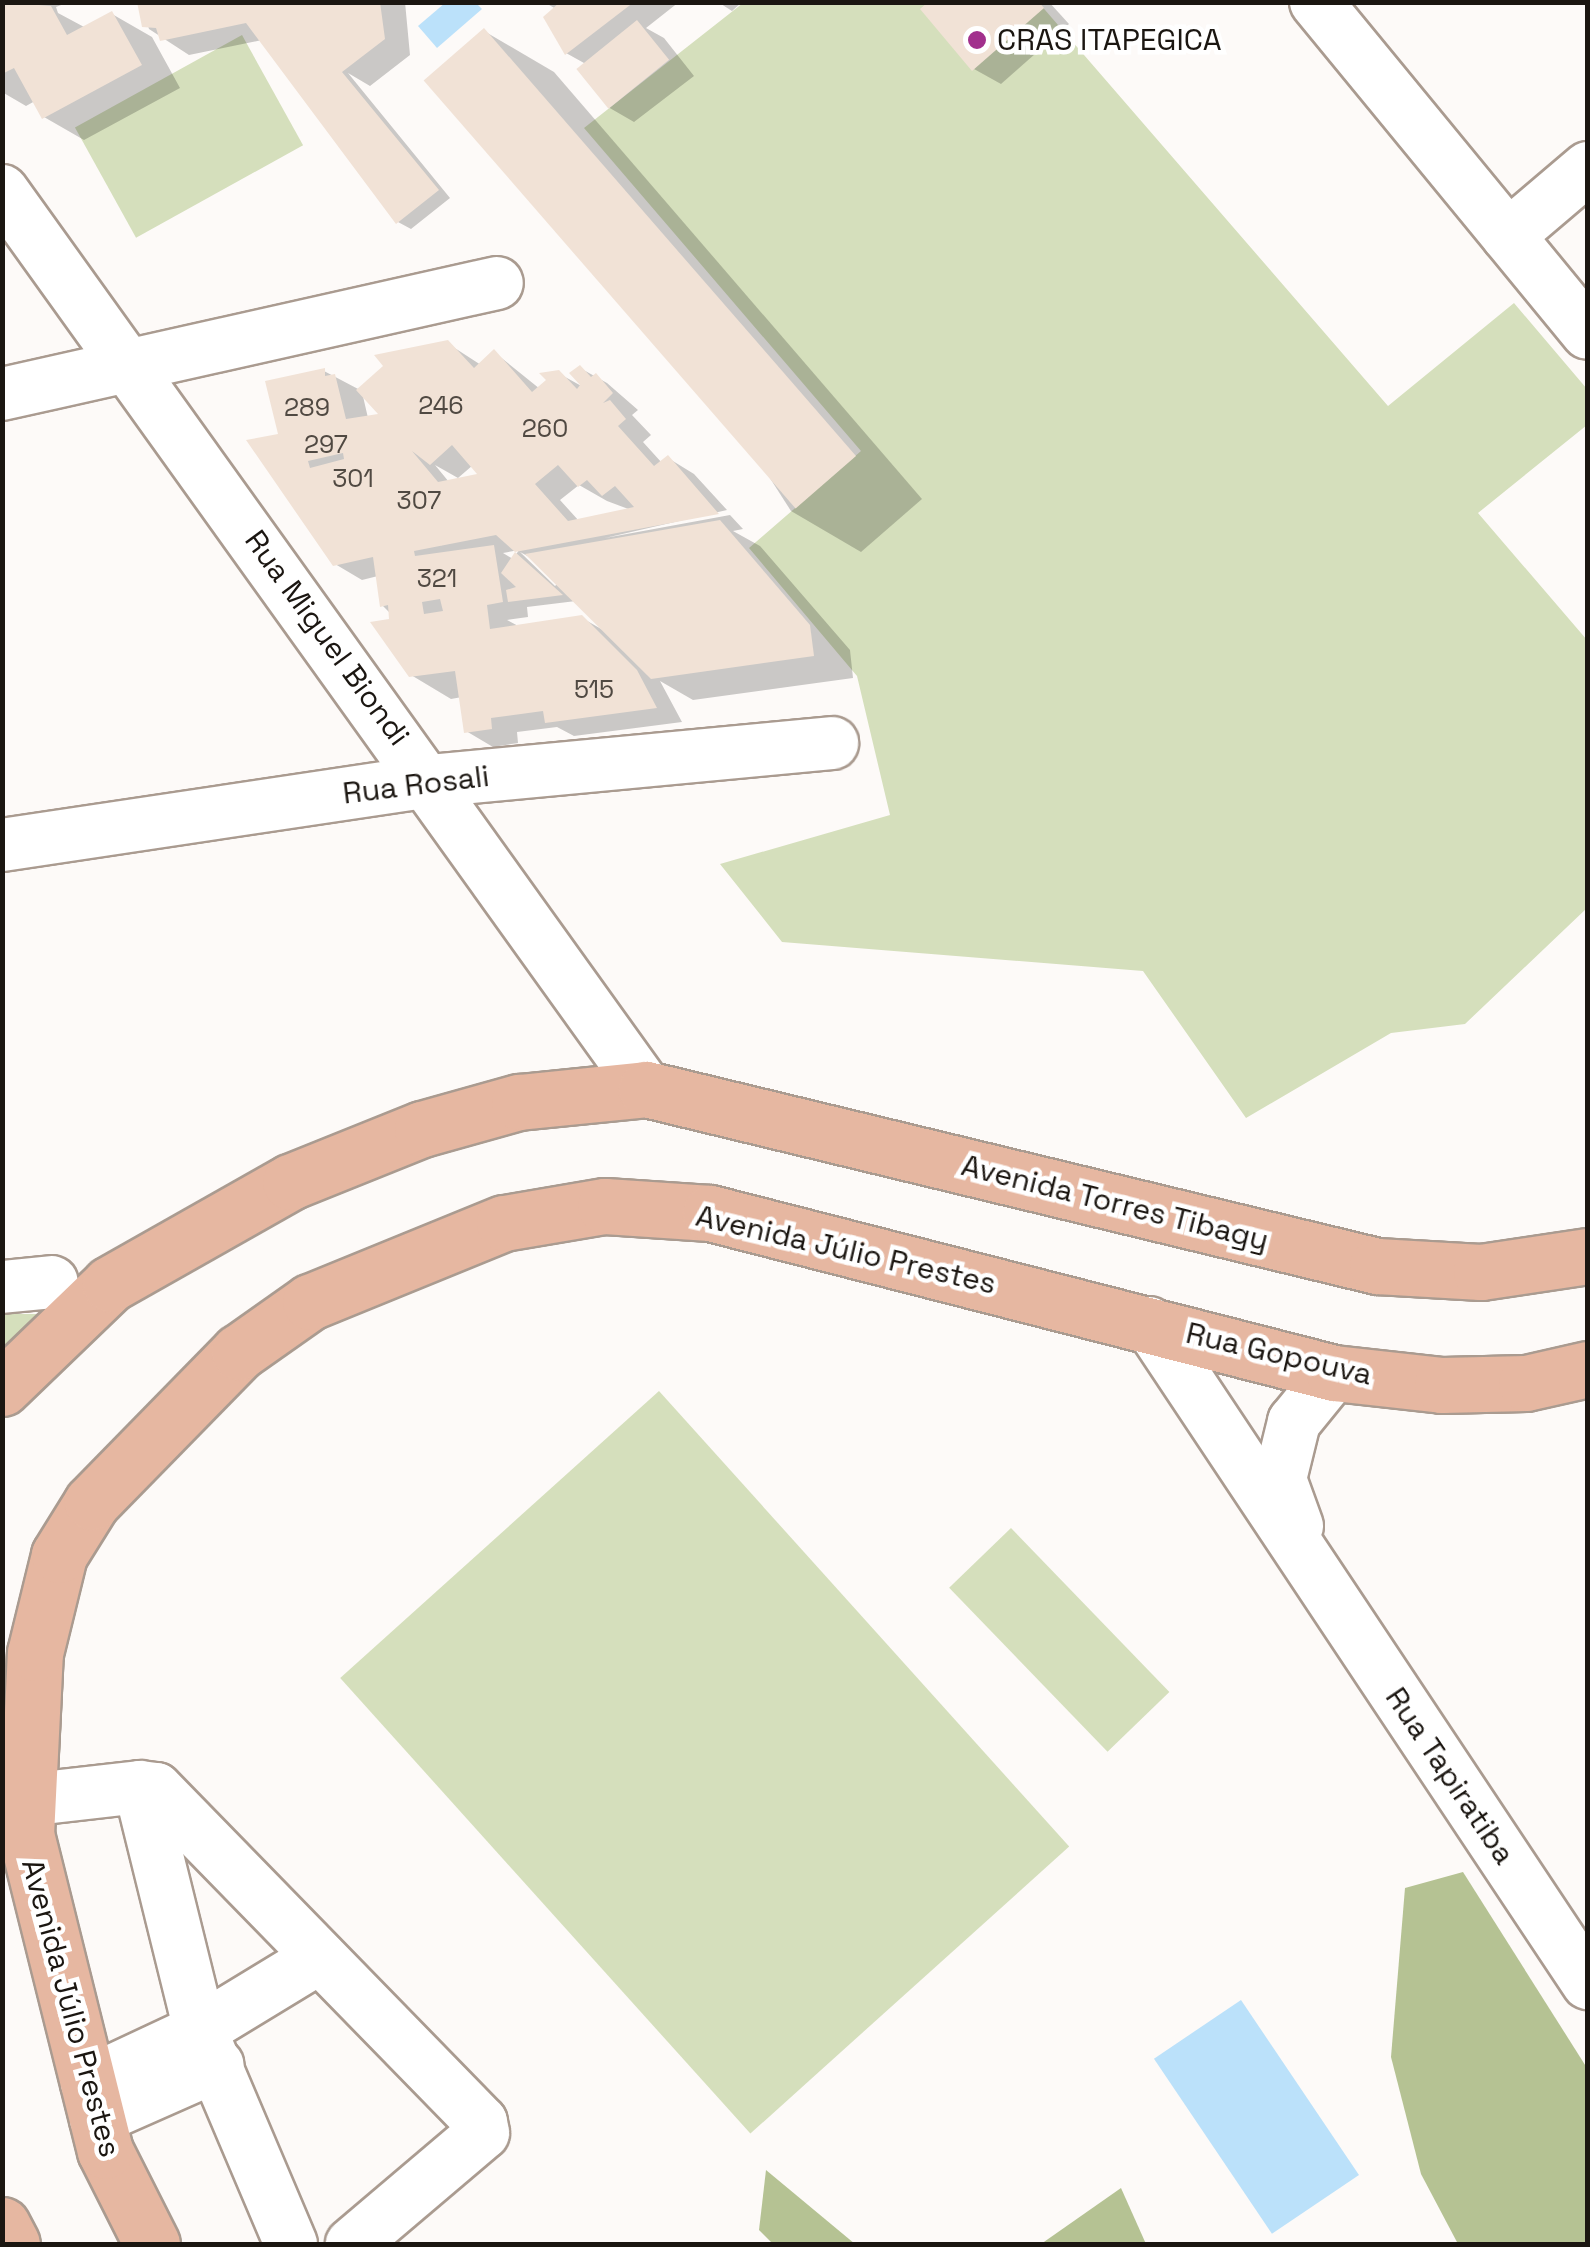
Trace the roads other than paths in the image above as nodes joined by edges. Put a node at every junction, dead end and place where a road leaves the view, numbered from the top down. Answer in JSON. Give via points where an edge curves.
{"nodes":[{"id":1,"x":1316,"y":2,"type":"edge"},
{"id":2,"x":1588,"y":168,"type":"edge"},
{"id":3,"x":2,"y":190,"type":"edge"},
{"id":4,"x":1508,"y":236,"type":"junction"},
{"id":5,"x":497,"y":283,"type":"dead end"},
{"id":6,"x":1588,"y":333,"type":"edge"},
{"id":7,"x":131,"y":368,"type":"junction"},
{"id":8,"x":2,"y":394,"type":"edge"},
{"id":9,"x":832,"y":744,"type":"dead end"},
{"id":10,"x":430,"y":781,"type":"junction"},
{"id":11,"x":2,"y":845,"type":"edge"},
{"id":12,"x":646,"y":1089,"type":"junction"},
{"id":13,"x":1588,"y":1256,"type":"edge"},
{"id":14,"x":1149,"y":1323,"type":"junction"},
{"id":15,"x":1588,"y":1369,"type":"edge"},
{"id":16,"x":1334,"y":1373,"type":"junction"},
{"id":17,"x":2,"y":1388,"type":"edge"},
{"id":18,"x":1313,"y":1570,"type":"junction"},
{"id":19,"x":140,"y":1787,"type":"junction"},
{"id":20,"x":26,"y":1800,"type":"junction"},
{"id":21,"x":320,"y":1958,"type":"junction"},
{"id":22,"x":1588,"y":1982,"type":"edge"},
{"id":23,"x":209,"y":2047,"type":"junction"},
{"id":24,"x":92,"y":2101,"type":"junction"},
{"id":25,"x":2,"y":2225,"type":"edge"},
{"id":26,"x":12,"y":2244,"type":"edge"},
{"id":27,"x":152,"y":2244,"type":"edge"},
{"id":28,"x":291,"y":2244,"type":"edge"},
{"id":29,"x":352,"y":2244,"type":"edge"}],
"edges":[{"from":1,"to":4,"type":"street"},
{"from":2,"to":4,"type":"street"},
{"from":3,"to":7,"type":"street","name":"Rua Miguel Biondi"},
{"from":4,"to":6,"type":"street"},
{"from":5,"to":7,"type":"street"},
{"from":7,"to":8,"type":"street"},
{"from":7,"to":10,"type":"street","name":"Rua Miguel Biondi"},
{"from":9,"to":10,"type":"street","name":"Rua Rosali"},
{"from":10,"to":11,"type":"street","name":"Rua Rosali"},
{"from":10,"to":12,"type":"street","name":"Rua Miguel Biondi"},
{"from":12,"to":13,"type":"main road","name":"Avenida Torres Tibagy","via":[[1377,1266],[1481,1272]]},
{"from":12,"to":17,"type":"main road","via":[[502,1107],[422,1128],[290,1182],[110,1284]]},
{"from":14,"to":16,"type":"main road","name":"Rua Gopouva"},
{"from":14,"to":18,"type":"street","name":"Rua Tapiratiba"},
{"from":14,"to":20,"type":"main road","name":"Avenida Júlio Prestes","via":[[710,1213],[605,1206],[504,1223],[409,1257],[310,1302],[238,1352],[92,1502],[59,1555],[44,1602],[28,1716]]},
{"from":15,"to":16,"type":"main road","name":"Rua Gopouva","via":[[1526,1382],[1442,1386]]},
{"from":16,"to":18,"type":"street","name":"Rua Tapiratiba","via":[[1294,1422],[1280,1479]]},
{"from":18,"to":22,"type":"street","name":"Rua Tapiratiba"},
{"from":19,"to":20,"type":"street"},
{"from":19,"to":21,"type":"street","via":[[156,1788]]},
{"from":19,"to":23,"type":"street"},
{"from":20,"to":24,"type":"main road","name":"Avenida Júlio Prestes","via":[[26,1835]]},
{"from":21,"to":23,"type":"street"},
{"from":21,"to":29,"type":"street","via":[[481,2122],[483,2133]]},
{"from":23,"to":24,"type":"street"},
{"from":23,"to":28,"type":"street"},
{"from":24,"to":27,"type":"main road","name":"Avenida Júlio Prestes","via":[[104,2151]]},
{"from":25,"to":26,"type":"main road"}]}
